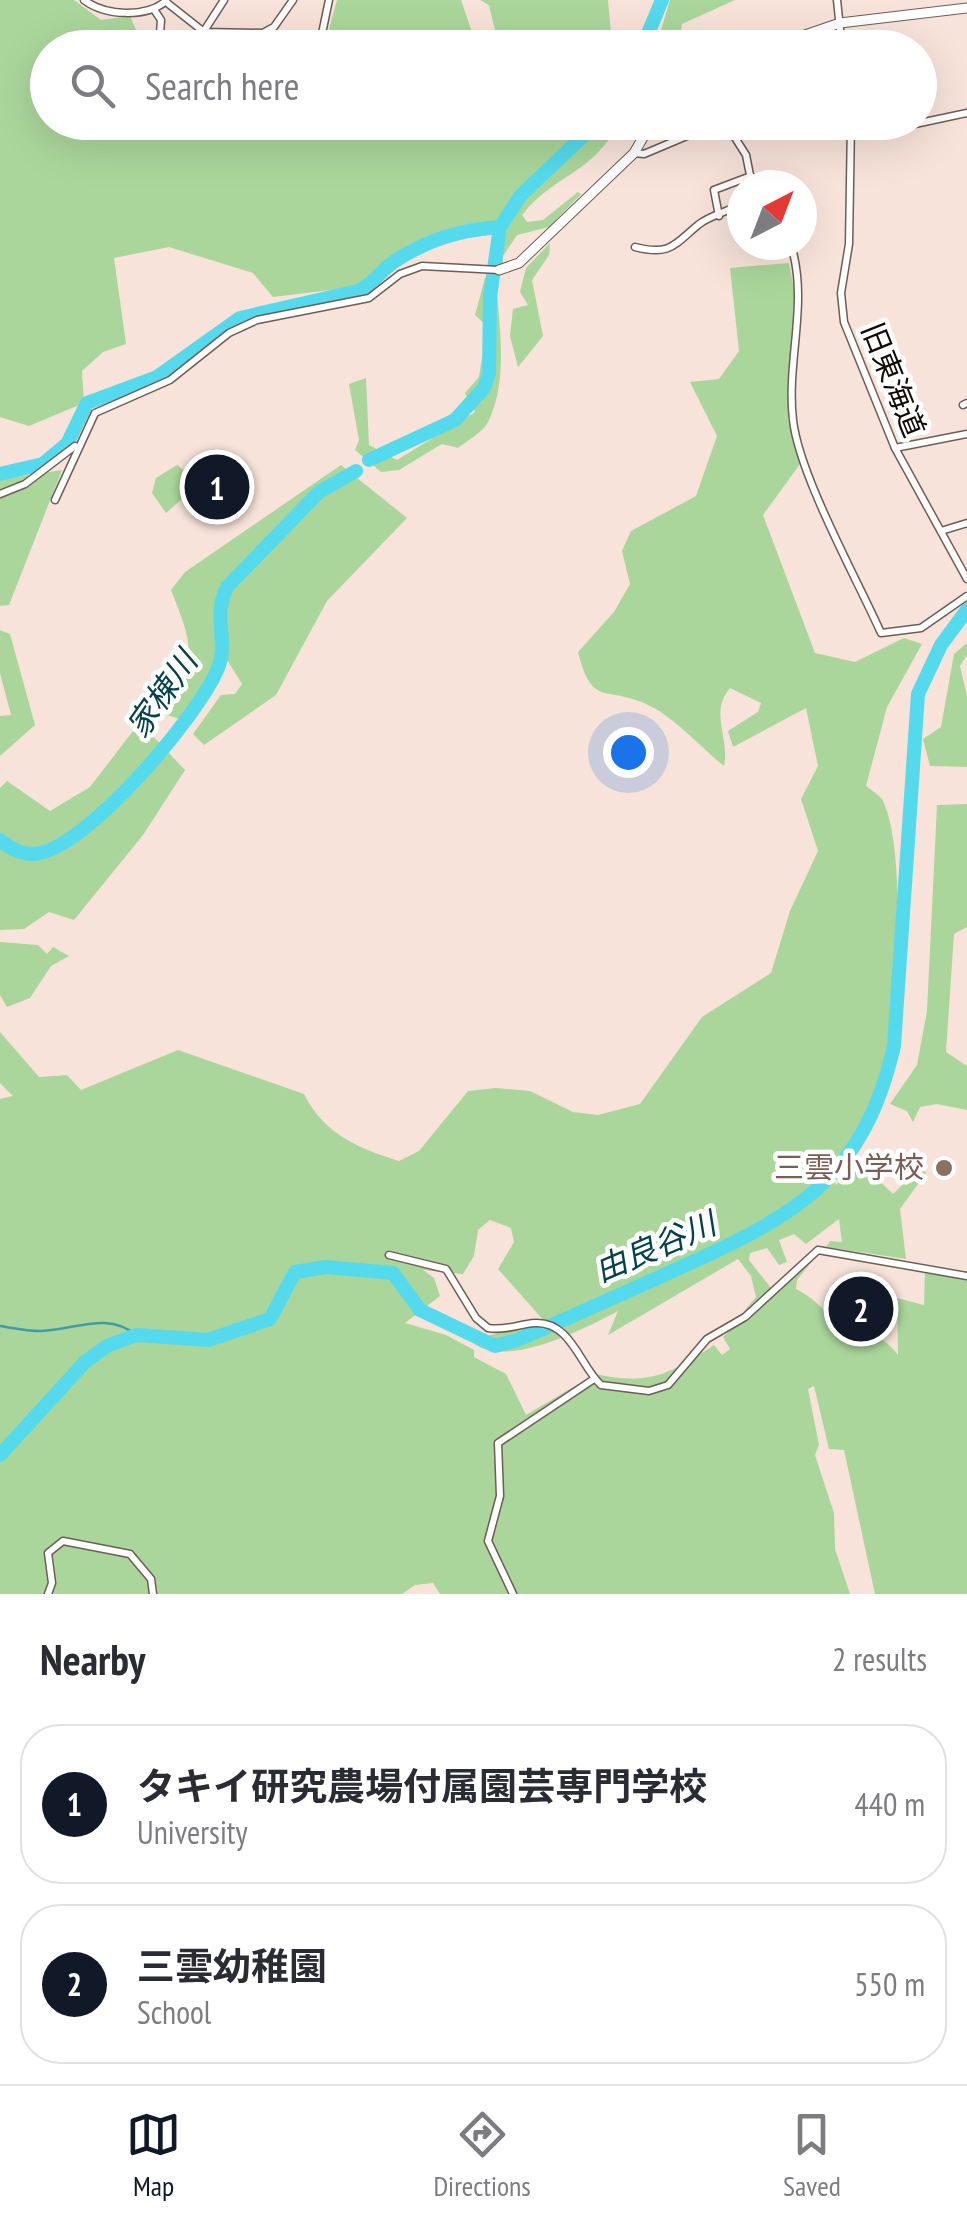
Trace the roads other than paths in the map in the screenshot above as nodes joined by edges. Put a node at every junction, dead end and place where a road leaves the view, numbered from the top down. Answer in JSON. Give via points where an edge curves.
{"nodes":[{"id":1,"x":84,"y":0,"type":"edge"},
{"id":2,"x":224,"y":0,"type":"edge"},
{"id":3,"x":293,"y":0,"type":"edge"},
{"id":4,"x":329,"y":0,"type":"edge"},
{"id":5,"x":837,"y":0,"type":"edge"},
{"id":6,"x":167,"y":1,"type":"edge"},
{"id":7,"x":967,"y":8,"type":"edge"},
{"id":8,"x":155,"y":11,"type":"junction"},
{"id":9,"x":840,"y":23,"type":"junction"},
{"id":10,"x":160,"y":30,"type":"edge"},
{"id":11,"x":202,"y":30,"type":"edge"},
{"id":12,"x":205,"y":30,"type":"edge"},
{"id":13,"x":267,"y":30,"type":"edge"},
{"id":14,"x":322,"y":30,"type":"edge"},
{"id":15,"x":820,"y":30,"type":"edge"},
{"id":16,"x":841,"y":30,"type":"edge"},
{"id":17,"x":967,"y":113,"type":"edge"},
{"id":18,"x":937,"y":119,"type":"edge"},
{"id":19,"x":642,"y":140,"type":"edge"},
{"id":20,"x":677,"y":140,"type":"edge"},
{"id":21,"x":738,"y":140,"type":"edge"},
{"id":22,"x":851,"y":140,"type":"edge"},
{"id":23,"x":634,"y":154,"type":"junction"},
{"id":24,"x":749,"y":170,"type":"edge"},
{"id":25,"x":727,"y":185,"type":"edge"},
{"id":26,"x":727,"y":212,"type":"edge"},
{"id":27,"x":719,"y":216,"type":"junction"},
{"id":28,"x":635,"y":248,"type":"dead end"},
{"id":29,"x":794,"y":260,"type":"edge"},
{"id":30,"x":494,"y":270,"type":"joint"},
{"id":31,"x":967,"y":434,"type":"edge"},
{"id":32,"x":79,"y":441,"type":"junction"},
{"id":33,"x":895,"y":448,"type":"junction"},
{"id":34,"x":0,"y":494,"type":"edge"},
{"id":35,"x":55,"y":500,"type":"dead end"},
{"id":36,"x":967,"y":522,"type":"edge"},
{"id":37,"x":940,"y":531,"type":"junction"},
{"id":38,"x":967,"y":579,"type":"edge"},
{"id":39,"x":967,"y":596,"type":"edge"},
{"id":40,"x":389,"y":1255,"type":"dead end"},
{"id":41,"x":967,"y":1276,"type":"edge"},
{"id":42,"x":594,"y":1379,"type":"junction"},
{"id":43,"x":48,"y":1594,"type":"edge"},
{"id":44,"x":152,"y":1594,"type":"edge"},
{"id":45,"x":513,"y":1594,"type":"edge"}],
"edges":[{"from":1,"to":8,"type":"street","via":[[108,10]]},
{"from":2,"to":12,"type":"street"},
{"from":3,"to":13,"type":"street"},
{"from":4,"to":14,"type":"street"},
{"from":5,"to":9,"type":"street"},
{"from":6,"to":8,"type":"street"},
{"from":6,"to":11,"type":"street"},
{"from":7,"to":9,"type":"street"},
{"from":8,"to":10,"type":"street"},
{"from":9,"to":15,"type":"street"},
{"from":9,"to":16,"type":"street"},
{"from":17,"to":18,"type":"street"},
{"from":19,"to":23,"type":"street"},
{"from":20,"to":23,"type":"street"},
{"from":21,"to":24,"type":"street"},
{"from":22,"to":33,"type":"street","name":"旧東海道","via":[[850,244],[841,308]]},
{"from":23,"to":30,"type":"street","via":[[520,264]]},
{"from":25,"to":27,"type":"street","via":[[714,190]]},
{"from":26,"to":27,"type":"street"},
{"from":27,"to":28,"type":"street","via":[[698,224],[684,242],[656,251]]},
{"from":29,"to":39,"type":"street","via":[[801,296],[793,421],[805,464],[881,633],[921,628]]},
{"from":30,"to":32,"type":"street","via":[[422,266],[369,298],[241,326],[170,380],[95,412]]},
{"from":31,"to":33,"type":"street"},
{"from":32,"to":34,"type":"street","via":[[25,484]]},
{"from":32,"to":35,"type":"street"},
{"from":33,"to":37,"type":"street","name":"旧東海道"},
{"from":36,"to":37,"type":"street"},
{"from":37,"to":38,"type":"street","name":"旧東海道"},
{"from":40,"to":42,"type":"street","via":[[446,1269],[488,1328],[554,1326]]},
{"from":41,"to":42,"type":"street","via":[[818,1250],[745,1317],[707,1339],[668,1385],[629,1390]]},
{"from":42,"to":45,"type":"street","via":[[498,1443],[500,1496],[488,1541]]},
{"from":43,"to":44,"type":"street","via":[[48,1553],[63,1541],[130,1554],[151,1579]]}]}
